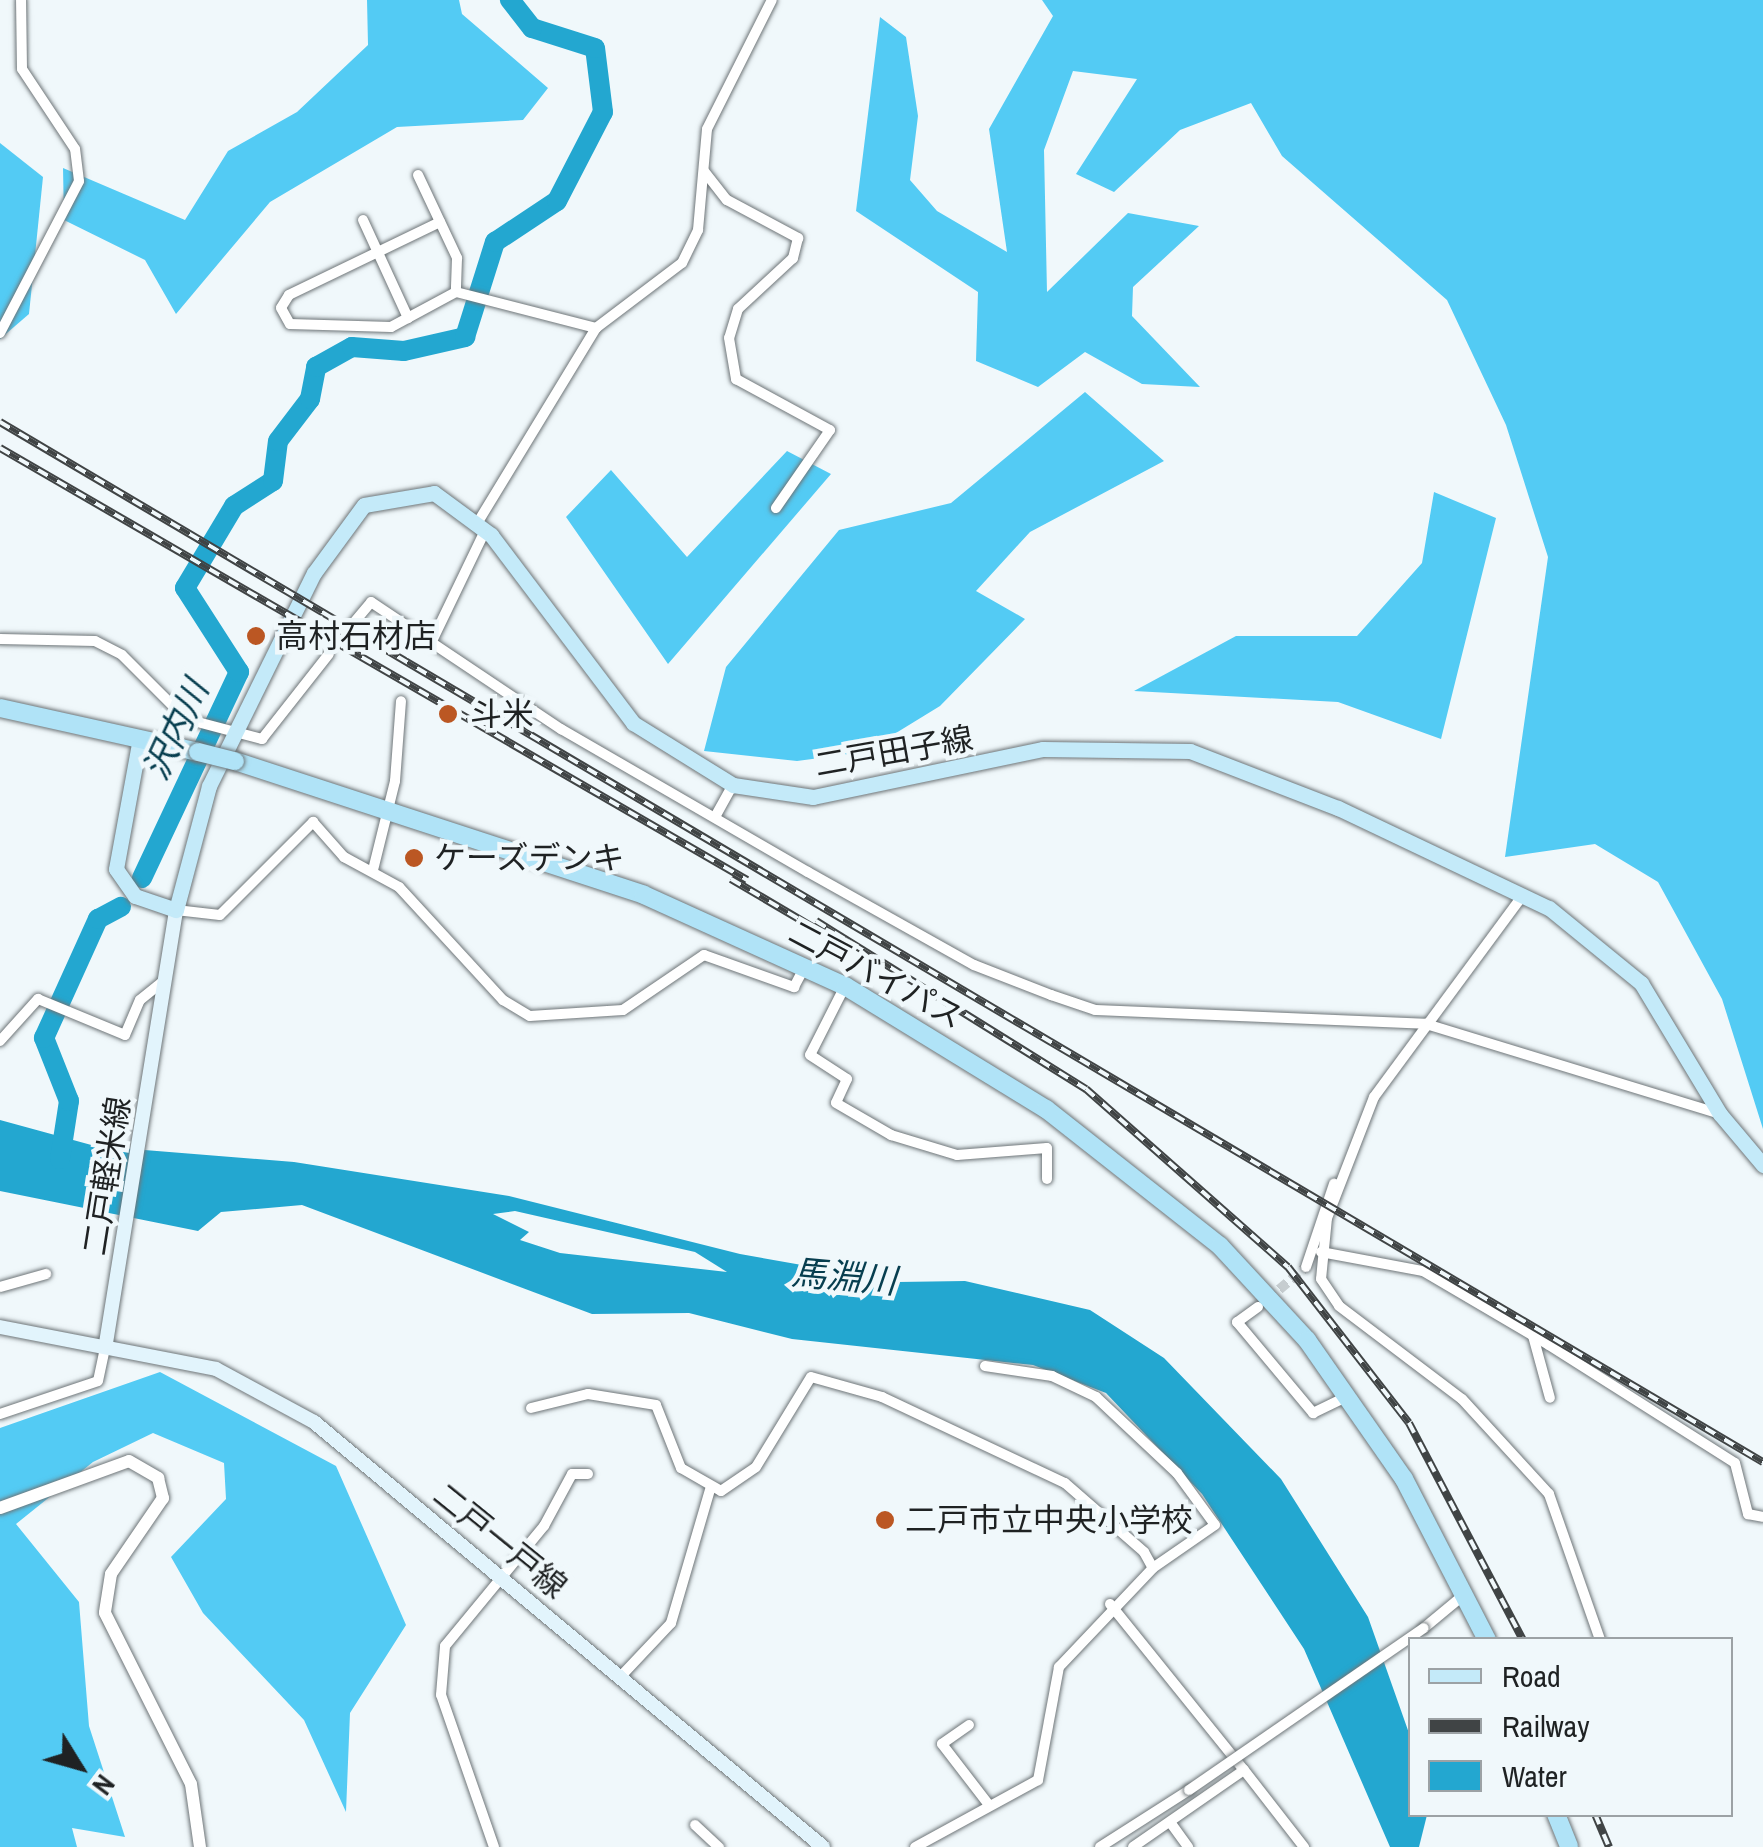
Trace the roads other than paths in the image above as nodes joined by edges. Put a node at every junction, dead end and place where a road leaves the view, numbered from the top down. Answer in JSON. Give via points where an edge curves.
{"nodes":[{"id":1,"x":21,"y":0,"type":"edge"},
{"id":2,"x":772,"y":0,"type":"edge"},
{"id":3,"x":703,"y":170,"type":"junction"},
{"id":4,"x":418,"y":175,"type":"dead end"},
{"id":5,"x":364,"y":220,"type":"dead end"},
{"id":6,"x":440,"y":222,"type":"junction"},
{"id":7,"x":379,"y":253,"type":"junction"},
{"id":8,"x":456,"y":292,"type":"junction"},
{"id":9,"x":408,"y":318,"type":"junction"},
{"id":10,"x":596,"y":328,"type":"junction"},
{"id":11,"x":0,"y":333,"type":"edge"},
{"id":12,"x":776,"y":508,"type":"dead end"},
{"id":13,"x":482,"y":526,"type":"junction"},
{"id":14,"x":346,"y":632,"type":"tunnel mouth"},
{"id":15,"x":0,"y":639,"type":"edge"},
{"id":16,"x":432,"y":640,"type":"junction"},
{"id":17,"x":329,"y":654,"type":"tunnel mouth"},
{"id":18,"x":401,"y":701,"type":"dead end"},
{"id":19,"x":0,"y":708,"type":"edge"},
{"id":20,"x":233,"y":734,"type":"junction"},
{"id":21,"x":140,"y":738,"type":"junction"},
{"id":22,"x":734,"y":785,"type":"junction"},
{"id":23,"x":388,"y":806,"type":"junction"},
{"id":24,"x":714,"y":818,"type":"junction"},
{"id":25,"x":373,"y":870,"type":"junction"},
{"id":26,"x":1523,"y":895,"type":"junction"},
{"id":27,"x":176,"y":910,"type":"junction"},
{"id":28,"x":804,"y":968,"type":"junction"},
{"id":29,"x":165,"y":980,"type":"junction"},
{"id":30,"x":845,"y":986,"type":"junction"},
{"id":31,"x":1426,"y":1024,"type":"junction"},
{"id":32,"x":3,"y":1027,"type":"edge"},
{"id":33,"x":0,"y":1041,"type":"edge"},
{"id":34,"x":1720,"y":1114,"type":"junction"},
{"id":35,"x":1763,"y":1165,"type":"edge"},
{"id":36,"x":1343,"y":1170,"type":"junction"},
{"id":37,"x":1047,"y":1179,"type":"dead end"},
{"id":38,"x":1321,"y":1252,"type":"junction"},
{"id":39,"x":1306,"y":1268,"type":"tunnel mouth"},
{"id":40,"x":46,"y":1274,"type":"dead end"},
{"id":41,"x":0,"y":1287,"type":"edge"},
{"id":42,"x":1258,"y":1307,"type":"tunnel mouth"},
{"id":43,"x":0,"y":1327,"type":"edge"},
{"id":44,"x":1533,"y":1336,"type":"junction"},
{"id":45,"x":106,"y":1343,"type":"junction"},
{"id":46,"x":984,"y":1366,"type":"dead end"},
{"id":47,"x":1349,"y":1395,"type":"junction"},
{"id":48,"x":1550,"y":1398,"type":"dead end"},
{"id":49,"x":531,"y":1408,"type":"dead end"},
{"id":50,"x":0,"y":1414,"type":"edge"},
{"id":51,"x":588,"y":1474,"type":"dead end"},
{"id":52,"x":710,"y":1490,"type":"junction"},
{"id":53,"x":0,"y":1508,"type":"edge"},
{"id":54,"x":1763,"y":1517,"type":"edge"},
{"id":55,"x":1153,"y":1568,"type":"junction"},
{"id":56,"x":498,"y":1577,"type":"junction"},
{"id":57,"x":1465,"y":1594,"type":"junction"},
{"id":58,"x":1110,"y":1604,"type":"junction"},
{"id":59,"x":1411,"y":1637,"type":"edge"},
{"id":60,"x":1486,"y":1637,"type":"edge"},
{"id":61,"x":1599,"y":1637,"type":"edge"},
{"id":62,"x":1408,"y":1639,"type":"edge"},
{"id":63,"x":623,"y":1674,"type":"junction"},
{"id":64,"x":970,"y":1725,"type":"dead end"},
{"id":65,"x":1244,"y":1770,"type":"junction"},
{"id":66,"x":989,"y":1804,"type":"junction"},
{"id":67,"x":1557,"y":1817,"type":"edge"},
{"id":68,"x":1170,"y":1822,"type":"junction"},
{"id":69,"x":694,"y":1825,"type":"dead end"},
{"id":70,"x":200,"y":1847,"type":"edge"},
{"id":71,"x":494,"y":1847,"type":"edge"},
{"id":72,"x":718,"y":1847,"type":"edge"},
{"id":73,"x":824,"y":1847,"type":"edge"},
{"id":74,"x":914,"y":1847,"type":"edge"},
{"id":75,"x":1100,"y":1847,"type":"edge"},
{"id":76,"x":1133,"y":1847,"type":"edge"},
{"id":77,"x":1188,"y":1847,"type":"edge"},
{"id":78,"x":1304,"y":1847,"type":"edge"},
{"id":79,"x":1569,"y":1847,"type":"edge"}],
"edges":[{"from":1,"to":11,"type":"street","via":[[22,69],[75,149],[79,181]]},
{"from":2,"to":3,"type":"street","via":[[707,129]]},
{"from":3,"to":10,"type":"street","via":[[698,230],[682,263]]},
{"from":3,"to":12,"type":"street","via":[[727,200],[798,238],[792,258],[738,309],[729,338],[736,379],[830,430]]},
{"from":4,"to":6,"type":"street"},
{"from":5,"to":7,"type":"street"},
{"from":6,"to":7,"type":"street"},
{"from":6,"to":8,"type":"street","via":[[456,258]]},
{"from":7,"to":9,"type":"street"},
{"from":7,"to":9,"type":"street","via":[[281,308],[296,327],[391,328]]},
{"from":8,"to":9,"type":"street"},
{"from":8,"to":10,"type":"street"},
{"from":10,"to":13,"type":"street"},
{"from":13,"to":16,"type":"street"},
{"from":13,"to":20,"type":"main road","name":"二戸田子線","via":[[434,493],[364,505],[314,573]]},
{"from":13,"to":22,"type":"main road","name":"二戸田子線","via":[[633,723]]},
{"from":14,"to":16,"type":"street","via":[[371,602]]},
{"from":15,"to":20,"type":"street","via":[[111,648],[186,719]]},
{"from":16,"to":24,"type":"street"},
{"from":17,"to":20,"type":"street","via":[[270,739]]},
{"from":18,"to":23,"type":"street"},
{"from":19,"to":21,"type":"highway","name":"二戸バイパス"},
{"from":20,"to":27,"type":"main road","name":"二戸田子線","via":[[208,786]]},
{"from":21,"to":23,"type":"highway","name":"二戸バイパス","bridge":true},
{"from":21,"to":27,"type":"main road","via":[[116,868],[135,896]]},
{"from":22,"to":24,"type":"street"},
{"from":22,"to":26,"type":"main road","name":"二戸田子線","via":[[813,797],[1042,750],[1172,748],[1254,772]]},
{"from":23,"to":25,"type":"street"},
{"from":23,"to":28,"type":"highway","name":"二戸バイパス","via":[[644,895]]},
{"from":24,"to":31,"type":"street","via":[[974,966],[1095,1010]]},
{"from":25,"to":27,"type":"street","via":[[344,857],[313,822],[220,915]]},
{"from":25,"to":28,"type":"street","via":[[530,1016],[623,1010],[704,954],[794,986]]},
{"from":26,"to":31,"type":"street"},
{"from":26,"to":34,"type":"main road","name":"二戸田子線","via":[[1585,932],[1641,983]]},
{"from":27,"to":29,"type":"main road","name":"二戸軽米線"},
{"from":28,"to":30,"type":"highway","name":"二戸バイパス"},
{"from":29,"to":32,"type":"street","via":[[140,1000],[125,1035],[38,999]]},
{"from":29,"to":45,"type":"main road","name":"二戸軽米線"},
{"from":30,"to":37,"type":"street","via":[[810,1055],[847,1079],[836,1103],[891,1135],[957,1155],[1046,1148]]},
{"from":30,"to":47,"type":"highway","name":"二戸バイパス","via":[[1150,1184],[1257,1283]]},
{"from":31,"to":34,"type":"street"},
{"from":31,"to":36,"type":"street","via":[[1374,1097]]},
{"from":32,"to":33,"type":"street"},
{"from":34,"to":35,"type":"main road","name":"二戸田子線"},
{"from":36,"to":38,"type":"street"},
{"from":36,"to":39,"type":"street","via":[[1318,1210]]},
{"from":38,"to":44,"type":"street","via":[[1423,1271]]},
{"from":38,"to":61,"type":"street","via":[[1321,1279],[1339,1306],[1426,1366],[1549,1494]]},
{"from":40,"to":41,"type":"street"},
{"from":42,"to":47,"type":"street","via":[[1237,1322],[1312,1413]]},
{"from":43,"to":45,"type":"main road"},
{"from":44,"to":48,"type":"street"},
{"from":44,"to":54,"type":"street","via":[[1735,1464],[1748,1514]]},
{"from":45,"to":50,"type":"street","via":[[98,1381]]},
{"from":45,"to":56,"type":"main road","name":"二戸一戸線","via":[[252,1383],[314,1422]]},
{"from":46,"to":55,"type":"street","via":[[1052,1376],[1096,1396],[1168,1462],[1215,1526]]},
{"from":47,"to":57,"type":"highway","name":"二戸バイパス"},
{"from":49,"to":52,"type":"street","via":[[588,1394],[656,1406],[681,1468]]},
{"from":51,"to":56,"type":"street","via":[[572,1474],[544,1526]]},
{"from":52,"to":55,"type":"street","via":[[756,1467],[810,1377],[882,1396],[1065,1483],[1106,1510]]},
{"from":52,"to":63,"type":"street","via":[[679,1606]]},
{"from":53,"to":70,"type":"street","via":[[129,1461],[158,1478],[163,1498],[111,1574],[105,1614],[192,1784]]},
{"from":55,"to":58,"type":"street"},
{"from":56,"to":63,"type":"main road","name":"二戸一戸線"},
{"from":56,"to":71,"type":"street","via":[[445,1646],[440,1695]]},
{"from":57,"to":59,"type":"street","bridge":true},
{"from":57,"to":60,"type":"highway","name":"二戸バイパス"},
{"from":58,"to":65,"type":"street"},
{"from":58,"to":66,"type":"street","via":[[1059,1667],[1038,1780]]},
{"from":62,"to":75,"type":"street","bridge":true},
{"from":63,"to":73,"type":"main road","name":"二戸一戸線"},
{"from":64,"to":66,"type":"street","via":[[942,1744]]},
{"from":65,"to":68,"type":"street"},
{"from":65,"to":78,"type":"street"},
{"from":66,"to":74,"type":"street"},
{"from":67,"to":79,"type":"highway"},
{"from":68,"to":76,"type":"street"},
{"from":68,"to":77,"type":"street"},
{"from":69,"to":72,"type":"street"}]}
